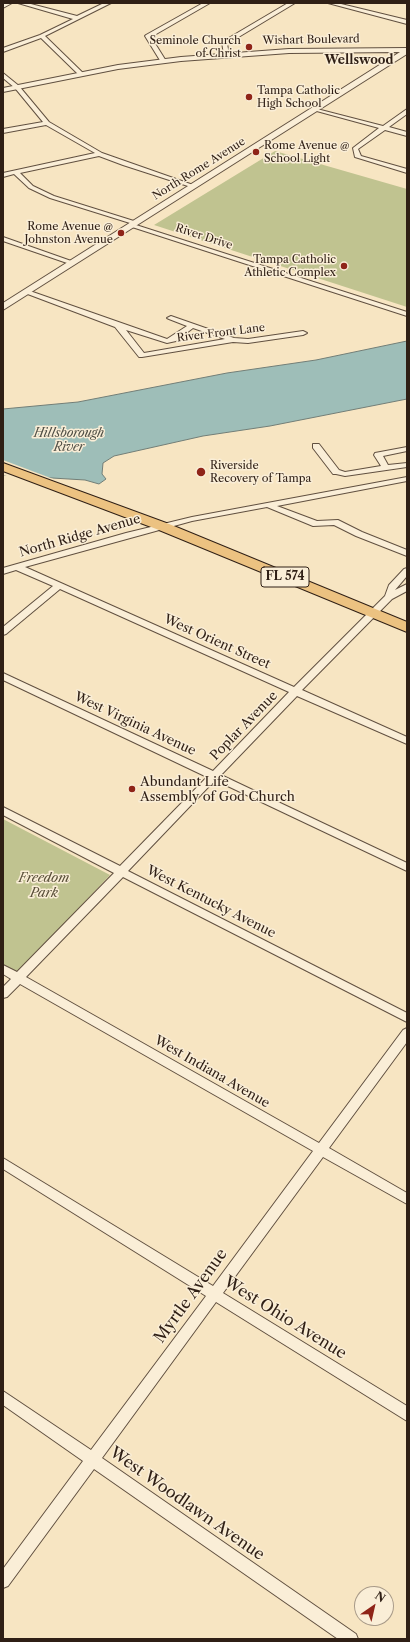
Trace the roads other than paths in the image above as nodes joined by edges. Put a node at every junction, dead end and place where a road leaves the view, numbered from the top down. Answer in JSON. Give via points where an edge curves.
{"nodes":[{"id":1,"x":9,"y":3,"type":"edge"},
{"id":2,"x":20,"y":3,"type":"edge"},
{"id":3,"x":108,"y":3,"type":"edge"},
{"id":4,"x":207,"y":3,"type":"edge"},
{"id":5,"x":292,"y":3,"type":"edge"},
{"id":6,"x":331,"y":3,"type":"edge"},
{"id":7,"x":3,"y":6,"type":"edge"},
{"id":8,"x":77,"y":18,"type":"junction"},
{"id":9,"x":407,"y":22,"type":"edge"},
{"id":10,"x":42,"y":36,"type":"junction"},
{"id":11,"x":3,"y":50,"type":"edge"},
{"id":12,"x":407,"y":51,"type":"edge"},
{"id":13,"x":226,"y":54,"type":"junction"},
{"id":14,"x":163,"y":61,"type":"junction"},
{"id":15,"x":80,"y":74,"type":"junction"},
{"id":16,"x":3,"y":75,"type":"edge"},
{"id":17,"x":17,"y":87,"type":"junction"},
{"id":18,"x":3,"y":90,"type":"edge"},
{"id":19,"x":315,"y":109,"type":"junction"},
{"id":20,"x":407,"y":111,"type":"edge"},
{"id":21,"x":47,"y":123,"type":"junction"},
{"id":22,"x":382,"y":128,"type":"junction"},
{"id":23,"x":3,"y":132,"type":"edge"},
{"id":24,"x":407,"y":134,"type":"edge"},
{"id":25,"x":100,"y":154,"type":"junction"},
{"id":26,"x":407,"y":171,"type":"edge"},
{"id":27,"x":16,"y":173,"type":"junction"},
{"id":28,"x":3,"y":175,"type":"edge"},
{"id":29,"x":193,"y":186,"type":"junction"},
{"id":30,"x":133,"y":224,"type":"junction"},
{"id":31,"x":3,"y":239,"type":"edge"},
{"id":32,"x":72,"y":263,"type":"junction"},
{"id":33,"x":27,"y":292,"type":"junction"},
{"id":34,"x":4,"y":306,"type":"edge"},
{"id":35,"x":407,"y":314,"type":"edge"},
{"id":36,"x":171,"y":318,"type":"dead end"},
{"id":37,"x":118,"y":325,"type":"junction"},
{"id":38,"x":192,"y":325,"type":"junction"},
{"id":39,"x":303,"y":333,"type":"dead end"},
{"id":40,"x":233,"y":340,"type":"junction"},
{"id":41,"x":316,"y":446,"type":"dead end"},
{"id":42,"x":407,"y":449,"type":"edge"},
{"id":43,"x":407,"y":465,"type":"edge"},
{"id":44,"x":3,"y":467,"type":"edge"},
{"id":45,"x":386,"y":468,"type":"junction"},
{"id":46,"x":407,"y":479,"type":"edge"},
{"id":47,"x":267,"y":504,"type":"junction"},
{"id":48,"x":164,"y":527,"type":"junction"},
{"id":49,"x":407,"y":553,"type":"edge"},
{"id":50,"x":17,"y":567,"type":"junction"},
{"id":51,"x":3,"y":571,"type":"edge"},
{"id":52,"x":407,"y":571,"type":"edge"},
{"id":53,"x":59,"y":586,"type":"junction"},
{"id":54,"x":407,"y":587,"type":"edge"},
{"id":55,"x":389,"y":597,"type":"junction"},
{"id":56,"x":372,"y":612,"type":"junction"},
{"id":57,"x":407,"y":626,"type":"edge"},
{"id":58,"x":3,"y":632,"type":"edge"},
{"id":59,"x":3,"y":676,"type":"edge"},
{"id":60,"x":295,"y":692,"type":"junction"},
{"id":61,"x":407,"y":741,"type":"edge"},
{"id":62,"x":214,"y":776,"type":"junction"},
{"id":63,"x":3,"y":811,"type":"edge"},
{"id":64,"x":407,"y":867,"type":"edge"},
{"id":65,"x":121,"y":872,"type":"junction"},
{"id":66,"x":3,"y":969,"type":"edge"},
{"id":67,"x":19,"y":978,"type":"junction"},
{"id":68,"x":3,"y":994,"type":"edge"},
{"id":69,"x":407,"y":1018,"type":"edge"},
{"id":70,"x":407,"y":1033,"type":"edge"},
{"id":71,"x":320,"y":1150,"type":"junction"},
{"id":72,"x":3,"y":1163,"type":"edge"},
{"id":73,"x":407,"y":1198,"type":"edge"},
{"id":74,"x":214,"y":1294,"type":"junction"},
{"id":75,"x":3,"y":1397,"type":"edge"},
{"id":76,"x":407,"y":1414,"type":"edge"},
{"id":77,"x":92,"y":1458,"type":"junction"},
{"id":78,"x":3,"y":1581,"type":"edge"},
{"id":79,"x":351,"y":1639,"type":"edge"}],
"edges":[{"from":1,"to":7,"type":"street"},
{"from":2,"to":8,"type":"street"},
{"from":3,"to":8,"type":"street"},
{"from":4,"to":14,"type":"street","via":[[148,36]]},
{"from":5,"to":13,"type":"street","via":[[224,43]]},
{"from":6,"to":9,"type":"street"},
{"from":8,"to":10,"type":"street"},
{"from":10,"to":11,"type":"street"},
{"from":10,"to":15,"type":"street"},
{"from":12,"to":13,"type":"street","name":"Wishart Boulevard","via":[[307,50]]},
{"from":12,"to":19,"type":"street","name":"North Rome Avenue"},
{"from":13,"to":14,"type":"street","name":"Wishart Boulevard"},
{"from":14,"to":15,"type":"street","name":"Wishart Boulevard"},
{"from":15,"to":17,"type":"street","name":"Wishart Boulevard"},
{"from":16,"to":17,"type":"street"},
{"from":17,"to":18,"type":"street","name":"Wishart Boulevard"},
{"from":17,"to":21,"type":"street"},
{"from":19,"to":22,"type":"street"},
{"from":19,"to":29,"type":"street","name":"North Rome Avenue"},
{"from":20,"to":22,"type":"street"},
{"from":21,"to":23,"type":"street"},
{"from":21,"to":25,"type":"street"},
{"from":22,"to":24,"type":"street"},
{"from":22,"to":26,"type":"street","via":[[355,149],[358,157]]},
{"from":25,"to":27,"type":"street"},
{"from":25,"to":29,"type":"street"},
{"from":27,"to":28,"type":"street"},
{"from":27,"to":30,"type":"street","name":"River Drive","via":[[31,187],[52,197]]},
{"from":29,"to":30,"type":"street","name":"North Rome Avenue"},
{"from":30,"to":32,"type":"street","name":"North Rome Avenue"},
{"from":30,"to":35,"type":"street","name":"River Drive"},
{"from":31,"to":32,"type":"street"},
{"from":32,"to":33,"type":"street","name":"North Rome Avenue"},
{"from":33,"to":34,"type":"street","name":"North Rome Avenue"},
{"from":33,"to":37,"type":"street"},
{"from":36,"to":38,"type":"street"},
{"from":37,"to":38,"type":"street","via":[[167,341]]},
{"from":37,"to":40,"type":"street","name":"River Front Lane","via":[[142,355]]},
{"from":38,"to":40,"type":"street"},
{"from":39,"to":40,"type":"street","name":"River Front Lane","via":[[248,341]]},
{"from":41,"to":45,"type":"street","via":[[336,472],[345,474]]},
{"from":42,"to":45,"type":"street","via":[[378,455]]},
{"from":43,"to":45,"type":"street"},
{"from":44,"to":48,"type":"main road","number":"FL 574"},
{"from":46,"to":47,"type":"street","name":"North Ridge Avenue"},
{"from":47,"to":48,"type":"street","name":"North Ridge Avenue"},
{"from":47,"to":49,"type":"street","via":[[316,524],[335,522]]},
{"from":48,"to":50,"type":"street","name":"North Ridge Avenue"},
{"from":48,"to":56,"type":"main road","number":"FL 574"},
{"from":50,"to":51,"type":"street","name":"North Ridge Avenue"},
{"from":50,"to":53,"type":"street","name":"West Orient Street"},
{"from":52,"to":55,"type":"street","name":"Poplar Avenue","via":[[392,587]]},
{"from":53,"to":58,"type":"street"},
{"from":53,"to":60,"type":"street","name":"West Orient Street"},
{"from":54,"to":55,"type":"street","name":"Poplar Avenue"},
{"from":55,"to":56,"type":"street","name":"Poplar Avenue"},
{"from":56,"to":57,"type":"main road","number":"FL 574"},
{"from":56,"to":60,"type":"street","name":"Poplar Avenue"},
{"from":59,"to":62,"type":"street","name":"West Virginia Avenue"},
{"from":60,"to":61,"type":"street","name":"West Orient Street"},
{"from":60,"to":62,"type":"street","name":"Poplar Avenue"},
{"from":62,"to":64,"type":"street","name":"West Virginia Avenue"},
{"from":62,"to":65,"type":"street","name":"Poplar Avenue"},
{"from":63,"to":65,"type":"street","name":"West Kentucky Avenue"},
{"from":65,"to":67,"type":"street","name":"Poplar Avenue"},
{"from":65,"to":69,"type":"street","name":"West Kentucky Avenue"},
{"from":66,"to":67,"type":"street","name":"West Indiana Avenue"},
{"from":67,"to":68,"type":"street","name":"Poplar Avenue"},
{"from":67,"to":71,"type":"street","name":"West Indiana Avenue"},
{"from":70,"to":71,"type":"street","name":"Myrtle Avenue"},
{"from":71,"to":73,"type":"street","name":"West Indiana Avenue"},
{"from":71,"to":74,"type":"street","name":"Myrtle Avenue"},
{"from":72,"to":74,"type":"street","name":"West Ohio Avenue"},
{"from":74,"to":76,"type":"street","name":"West Ohio Avenue"},
{"from":74,"to":77,"type":"street","name":"Myrtle Avenue"},
{"from":75,"to":77,"type":"street","name":"West Woodlawn Avenue"},
{"from":77,"to":78,"type":"street","name":"Myrtle Avenue"},
{"from":77,"to":79,"type":"street","name":"West Woodlawn Avenue"}]}
